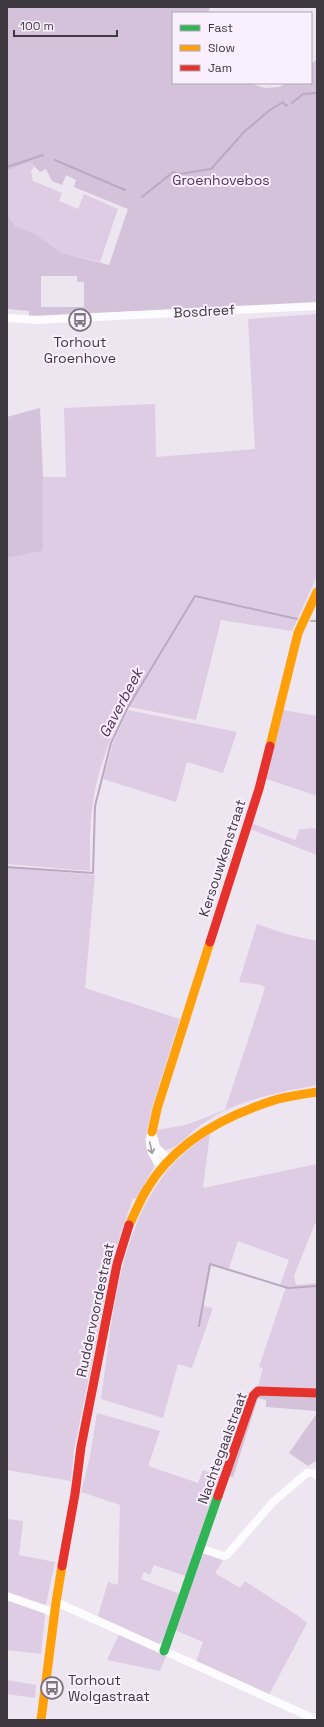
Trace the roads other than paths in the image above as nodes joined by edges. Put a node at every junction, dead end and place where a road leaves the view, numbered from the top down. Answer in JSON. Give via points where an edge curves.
{"nodes":[{"id":1,"x":317,"y":306,"type":"edge"},
{"id":2,"x":7,"y":318,"type":"edge"},
{"id":3,"x":317,"y":592,"type":"edge"},
{"id":4,"x":317,"y":1092,"type":"edge"},
{"id":5,"x":152,"y":1132,"type":"junction"},
{"id":6,"x":169,"y":1160,"type":"junction"},
{"id":7,"x":162,"y":1168,"type":"junction"},
{"id":8,"x":317,"y":1393,"type":"edge"},
{"id":9,"x":317,"y":1476,"type":"edge"},
{"id":10,"x":200,"y":1548,"type":"junction"},
{"id":11,"x":7,"y":1596,"type":"edge"},
{"id":12,"x":56,"y":1602,"type":"junction"},
{"id":13,"x":55,"y":1613,"type":"junction"},
{"id":14,"x":164,"y":1651,"type":"junction"},
{"id":15,"x":41,"y":1720,"type":"edge"},
{"id":16,"x":317,"y":1720,"type":"edge"}],
"edges":[{"from":1,"to":2,"type":"street","name":"Bosdreef","via":[[90,318]]},
{"from":3,"to":5,"type":"street","name":"Kersouwkenstraat","via":[[298,633],[258,789],[157,1109]]},
{"from":4,"to":6,"type":"street","name":"Ruddervoordestraat","via":[[279,1099],[227,1118],[204,1131]]},
{"from":5,"to":6,"type":"street","via":[[156,1147]]},
{"from":5,"to":7,"type":"street","one_way":true,"via":[[149,1143],[151,1152]]},
{"from":6,"to":7,"type":"street","name":"Ruddervoordestraat"},
{"from":7,"to":12,"type":"street","name":"Ruddervoordestraat","via":[[147,1189],[129,1226],[117,1264],[91,1404],[88,1448],[75,1494]]},
{"from":8,"to":10,"type":"street","name":"Nachtegaalstraat","via":[[258,1391],[253,1396]]},
{"from":9,"to":10,"type":"street","via":[[307,1473],[272,1502],[227,1555]]},
{"from":10,"to":14,"type":"street","name":"Nachtegaalstraat"},
{"from":11,"to":13,"type":"street"},
{"from":12,"to":13,"type":"street","name":"Ruddervoordestraat"},
{"from":12,"to":14,"type":"street"},
{"from":13,"to":15,"type":"street","name":"Ruddervoordestraat"},
{"from":14,"to":16,"type":"street"}]}
